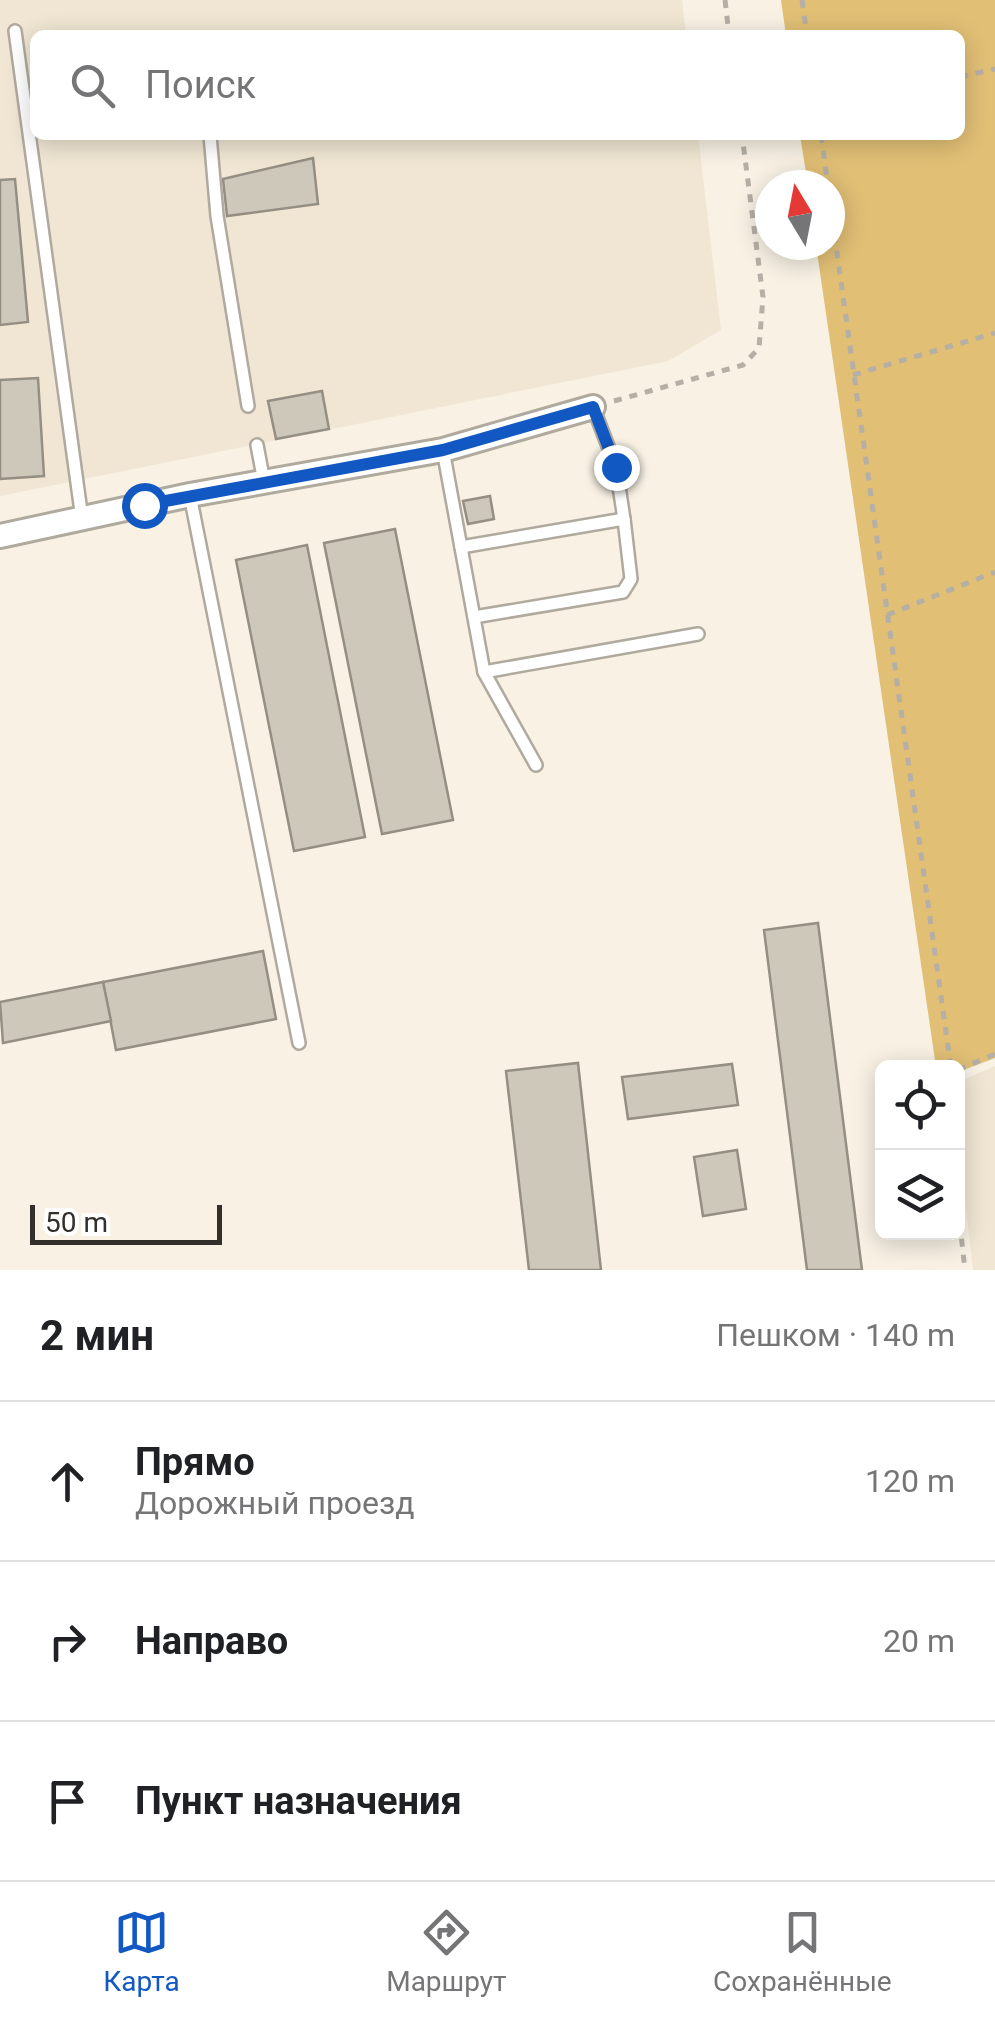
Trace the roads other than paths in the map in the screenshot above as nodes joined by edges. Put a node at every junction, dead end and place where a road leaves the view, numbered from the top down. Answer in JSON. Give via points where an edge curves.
{"nodes":[{"id":1,"x":15,"y":31,"type":"dead end"},
{"id":2,"x":210,"y":140,"type":"edge"},
{"id":3,"x":248,"y":406,"type":"dead end"},
{"id":4,"x":593,"y":407,"type":"joint"},
{"id":5,"x":257,"y":445,"type":"dead end"},
{"id":6,"x":443,"y":450,"type":"junction"},
{"id":7,"x":264,"y":482,"type":"junction"},
{"id":8,"x":190,"y":496,"type":"junction"},
{"id":9,"x":82,"y":519,"type":"junction"},
{"id":10,"x":624,"y":519,"type":"junction"},
{"id":11,"x":0,"y":536,"type":"edge"},
{"id":12,"x":461,"y":547,"type":"junction"},
{"id":13,"x":474,"y":617,"type":"junction"},
{"id":14,"x":698,"y":634,"type":"dead end"},
{"id":15,"x":484,"y":672,"type":"junction"},
{"id":16,"x":536,"y":765,"type":"dead end"},
{"id":17,"x":299,"y":1043,"type":"dead end"}],
"edges":[{"from":1,"to":9,"type":"lane"},
{"from":2,"to":3,"type":"lane"},
{"from":4,"to":6,"type":"street"},
{"from":4,"to":10,"type":"lane","via":[[616,467]]},
{"from":5,"to":7,"type":"lane"},
{"from":6,"to":7,"type":"street"},
{"from":6,"to":12,"type":"lane"},
{"from":7,"to":8,"type":"street"},
{"from":8,"to":9,"type":"street"},
{"from":8,"to":17,"type":"lane"},
{"from":9,"to":11,"type":"street"},
{"from":10,"to":12,"type":"lane"},
{"from":10,"to":13,"type":"lane","via":[[631,579],[623,592]]},
{"from":12,"to":13,"type":"lane"},
{"from":13,"to":15,"type":"lane"},
{"from":14,"to":15,"type":"lane"},
{"from":15,"to":16,"type":"lane"}]}
